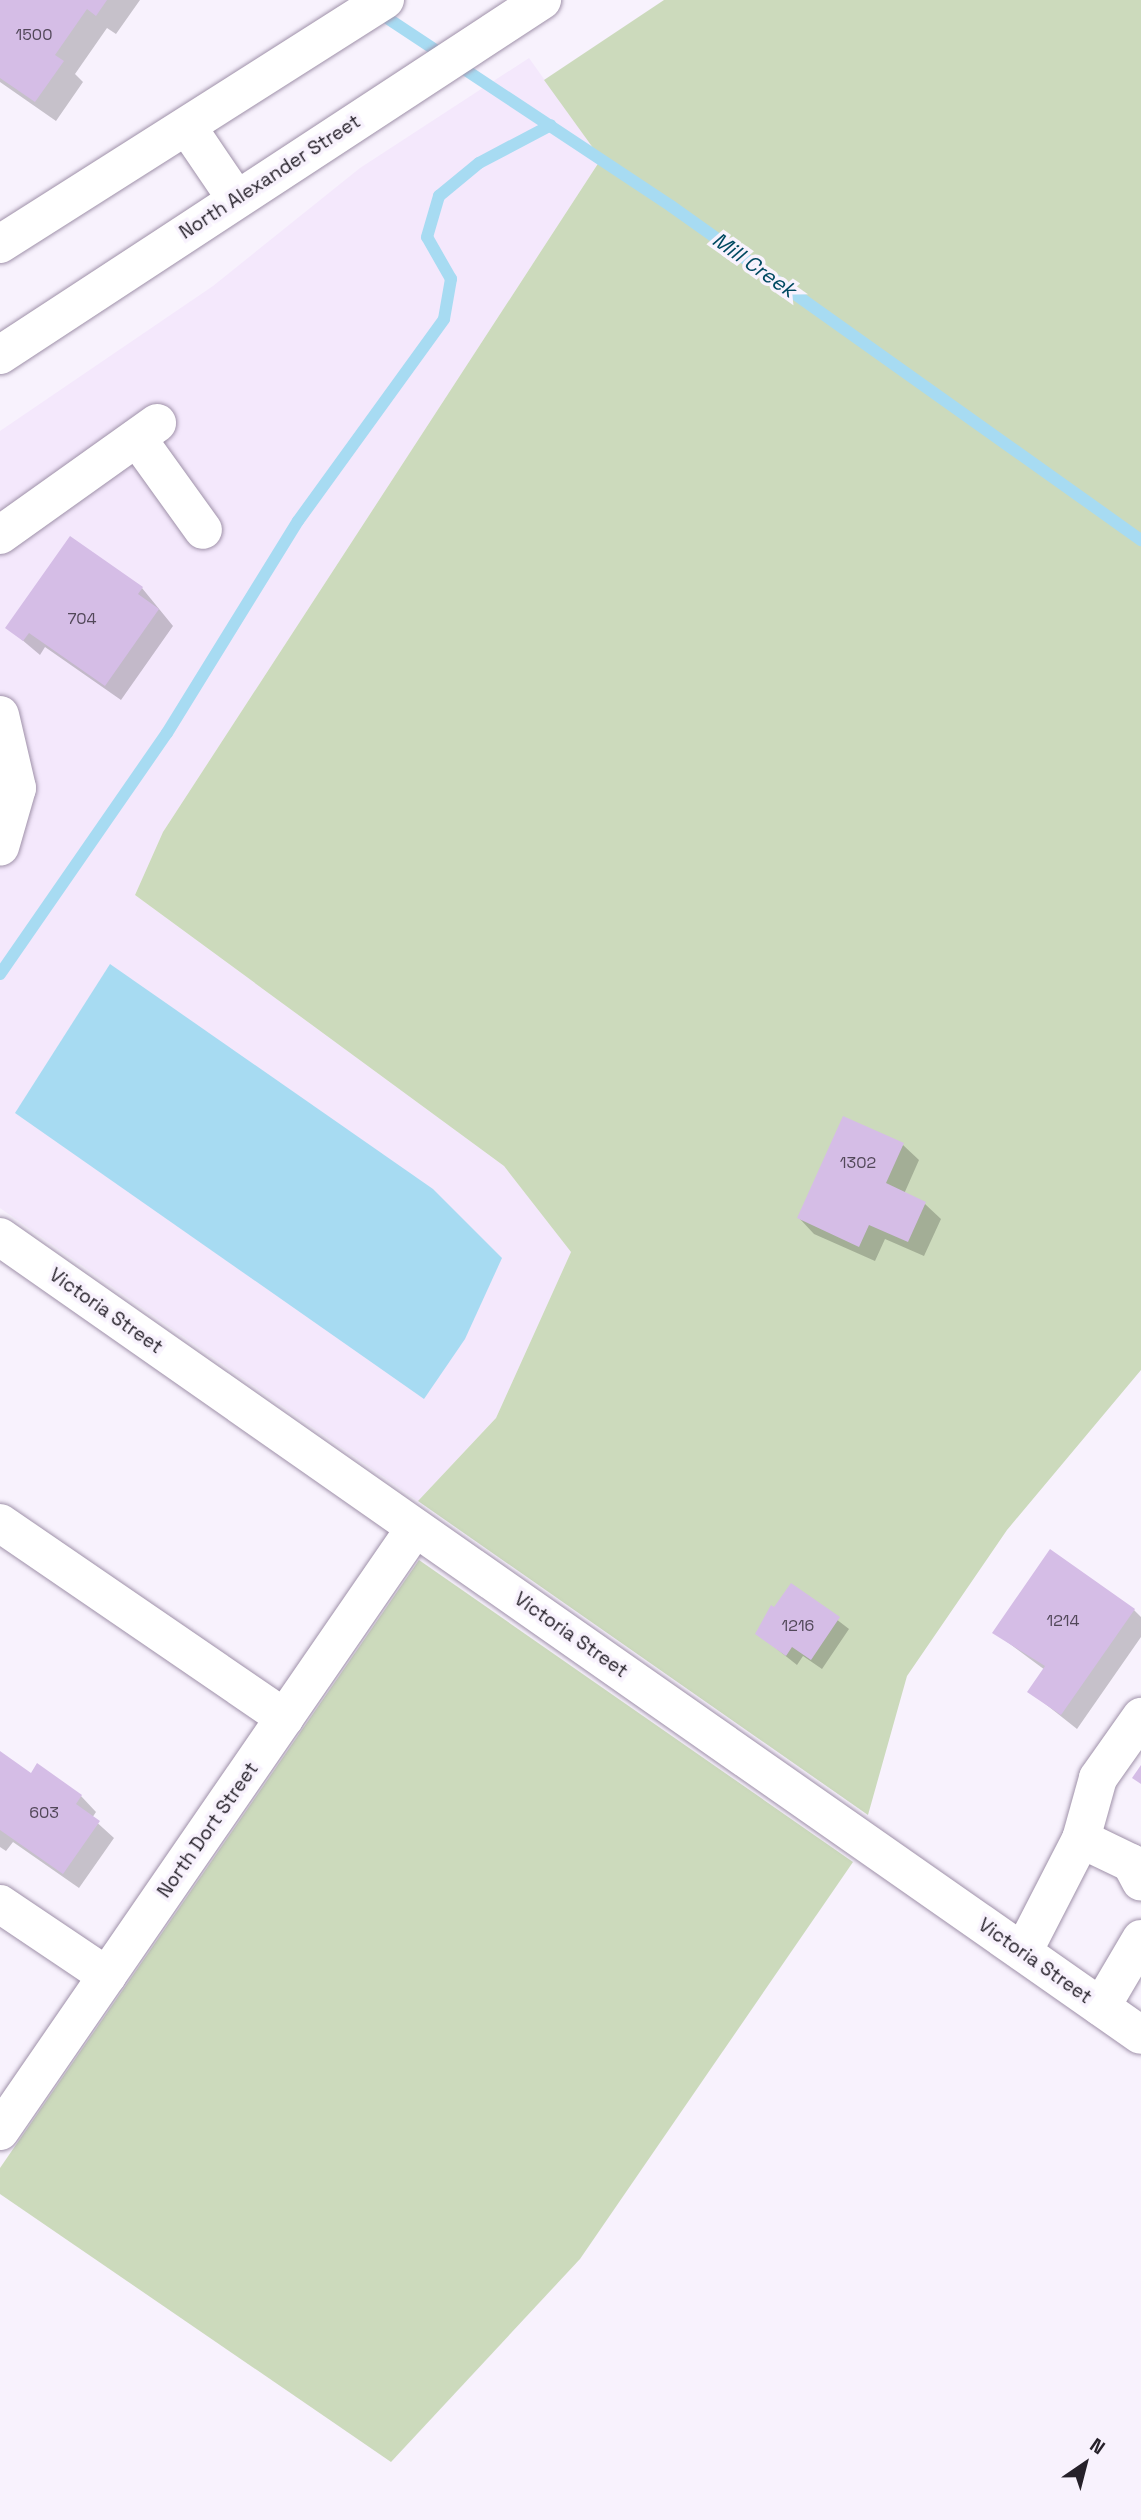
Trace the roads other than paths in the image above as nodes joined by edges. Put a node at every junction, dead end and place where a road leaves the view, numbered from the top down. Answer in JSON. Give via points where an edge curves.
{"nodes":[{"id":1,"x":542,"y":0,"type":"edge"},
{"id":2,"x":372,"y":9,"type":"edge"},
{"id":3,"x":188,"y":128,"type":"junction"},
{"id":4,"x":236,"y":199,"type":"junction"},
{"id":5,"x":0,"y":244,"type":"edge"},
{"id":6,"x":0,"y":355,"type":"edge"},
{"id":7,"x":203,"y":530,"type":"dead end"},
{"id":8,"x":0,"y":535,"type":"edge"},
{"id":9,"x":0,"y":715,"type":"edge"},
{"id":10,"x":0,"y":847,"type":"edge"},
{"id":11,"x":0,"y":1237,"type":"edge"},
{"id":12,"x":0,"y":1523,"type":"edge"},
{"id":13,"x":415,"y":1528,"type":"junction"},
{"id":14,"x":1141,"y":1717,"type":"edge"},
{"id":15,"x":285,"y":1718,"type":"junction"},
{"id":16,"x":1081,"y":1839,"type":"junction"},
{"id":17,"x":1141,"y":1882,"type":"edge"},
{"id":18,"x":0,"y":1904,"type":"edge"},
{"id":19,"x":1141,"y":1939,"type":"edge"},
{"id":20,"x":1023,"y":1952,"type":"junction"},
{"id":21,"x":107,"y":1976,"type":"junction"},
{"id":22,"x":1101,"y":2007,"type":"junction"},
{"id":23,"x":1141,"y":2035,"type":"edge"},
{"id":24,"x":0,"y":2131,"type":"edge"}],
"edges":[{"from":1,"to":4,"type":"street","name":"North Alexander Street"},
{"from":2,"to":3,"type":"street"},
{"from":3,"to":4,"type":"street"},
{"from":3,"to":5,"type":"street"},
{"from":4,"to":6,"type":"street","name":"North Alexander Street"},
{"from":7,"to":8,"type":"street","via":[[147,430]]},
{"from":9,"to":10,"type":"street","via":[[17,788]]},
{"from":11,"to":13,"type":"street","name":"Victoria Street"},
{"from":12,"to":15,"type":"street"},
{"from":13,"to":15,"type":"street","name":"North Dort Street"},
{"from":13,"to":20,"type":"street","name":"Victoria Street"},
{"from":14,"to":16,"type":"street","via":[[1098,1778]]},
{"from":15,"to":21,"type":"street","name":"North Dort Street"},
{"from":16,"to":17,"type":"street","via":[[1131,1863]]},
{"from":16,"to":20,"type":"street"},
{"from":18,"to":21,"type":"street"},
{"from":19,"to":22,"type":"street"},
{"from":20,"to":22,"type":"street","name":"Victoria Street"},
{"from":21,"to":24,"type":"street","name":"North Dort Street"},
{"from":22,"to":23,"type":"street","name":"Victoria Street"}]}
